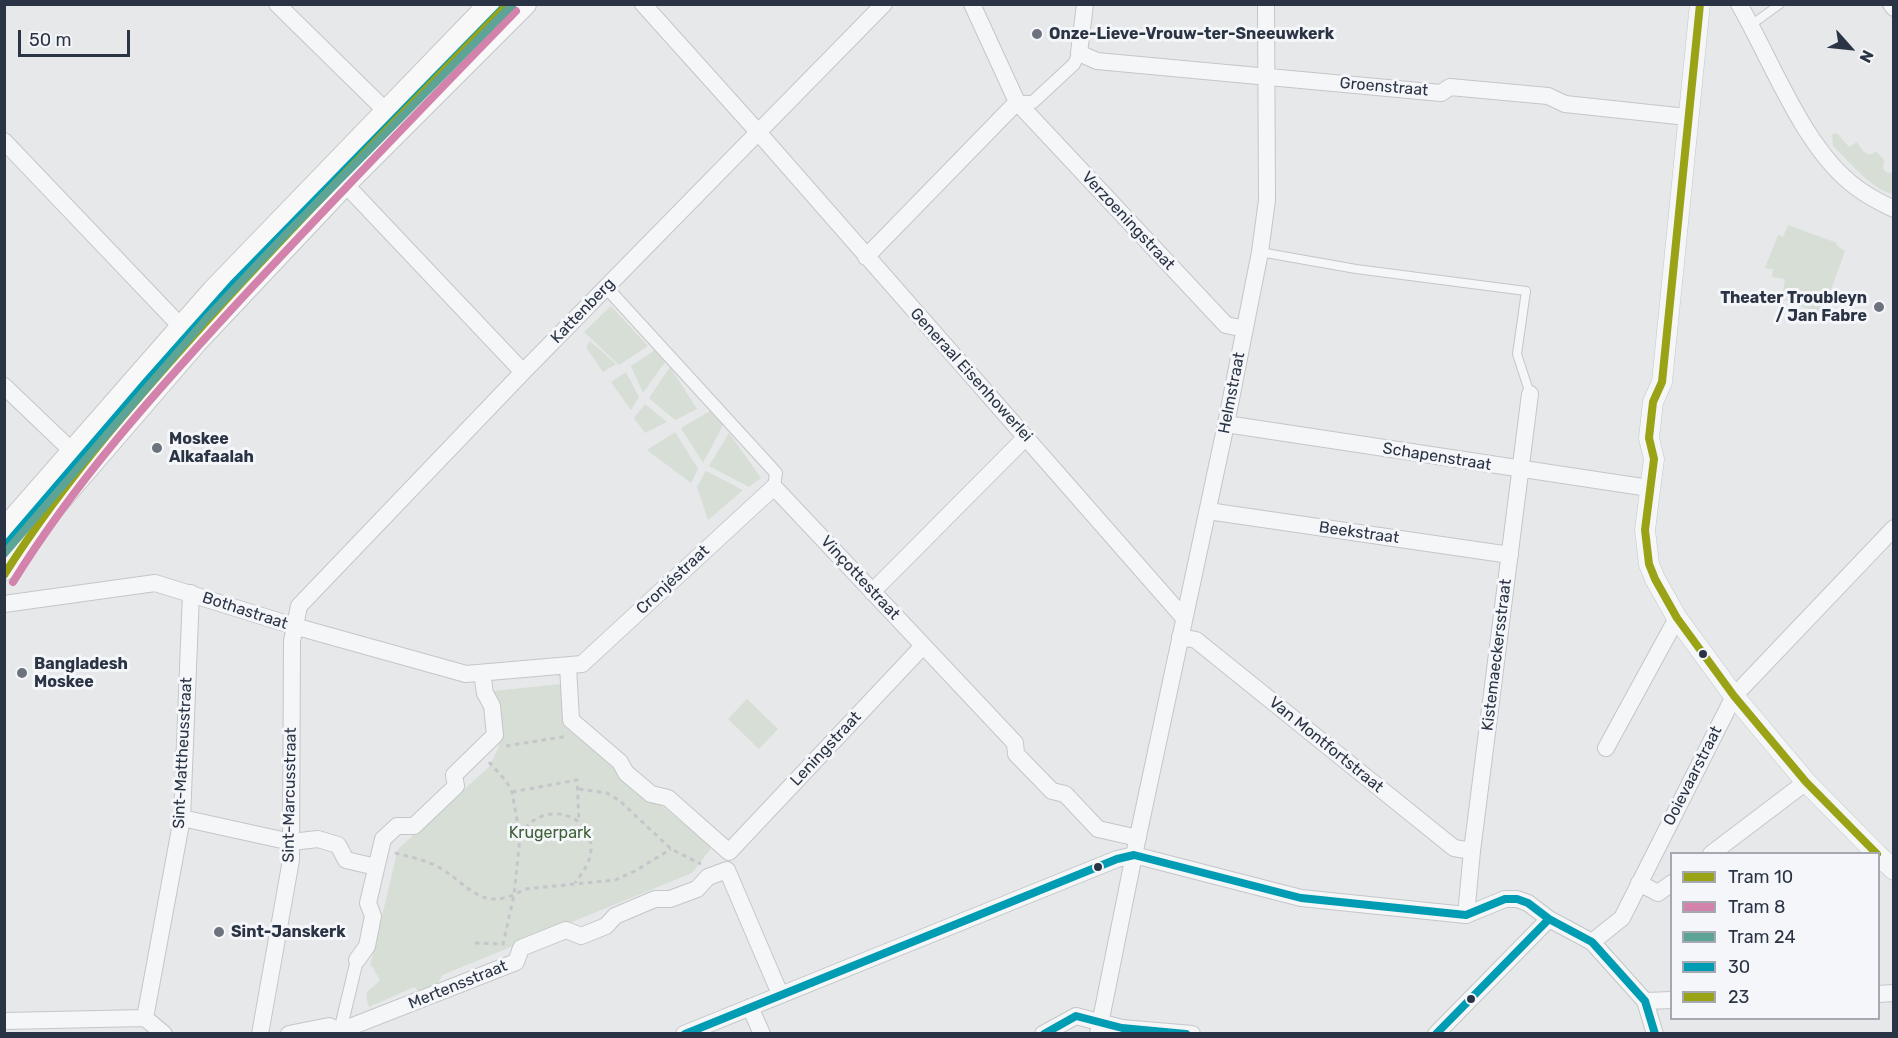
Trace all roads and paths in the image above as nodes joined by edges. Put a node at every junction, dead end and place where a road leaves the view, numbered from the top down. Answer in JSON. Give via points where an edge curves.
{"nodes":[{"id":1,"x":277,"y":4,"type":"edge"},
{"id":2,"x":507,"y":4,"type":"edge"},
{"id":3,"x":525,"y":4,"type":"edge"},
{"id":4,"x":643,"y":4,"type":"edge"},
{"id":5,"x":885,"y":4,"type":"edge"},
{"id":6,"x":972,"y":4,"type":"edge"},
{"id":7,"x":1085,"y":4,"type":"edge"},
{"id":8,"x":1266,"y":4,"type":"edge"},
{"id":9,"x":1700,"y":4,"type":"edge"},
{"id":10,"x":1739,"y":4,"type":"edge"},
{"id":11,"x":1780,"y":4,"type":"edge"},
{"id":12,"x":481,"y":7,"type":"edge"},
{"id":13,"x":1751,"y":25,"type":"junction"},
{"id":14,"x":1079,"y":53,"type":"junction"},
{"id":15,"x":1265,"y":76,"type":"junction"},
{"id":16,"x":1017,"y":102,"type":"junction"},
{"id":17,"x":387,"y":112,"type":"junction"},
{"id":18,"x":1687,"y":117,"type":"junction"},
{"id":19,"x":758,"y":132,"type":"junction"},
{"id":20,"x":4,"y":141,"type":"edge"},
{"id":21,"x":345,"y":184,"type":"junction"},
{"id":22,"x":1893,"y":209,"type":"edge"},
{"id":23,"x":1260,"y":252,"type":"junction"},
{"id":24,"x":866,"y":257,"type":"junction"},
{"id":25,"x":606,"y":287,"type":"junction"},
{"id":26,"x":1245,"y":329,"type":"junction"},
{"id":27,"x":188,"y":334,"type":"junction"},
{"id":28,"x":523,"y":372,"type":"junction"},
{"id":29,"x":4,"y":386,"type":"edge"},
{"id":30,"x":1530,"y":394,"type":"joint"},
{"id":31,"x":1226,"y":424,"type":"junction"},
{"id":32,"x":1026,"y":437,"type":"junction"},
{"id":33,"x":72,"y":451,"type":"junction"},
{"id":34,"x":1521,"y":470,"type":"junction"},
{"id":35,"x":774,"y":487,"type":"junction"},
{"id":36,"x":1648,"y":488,"type":"junction"},
{"id":37,"x":1208,"y":512,"type":"junction"},
{"id":38,"x":1893,"y":528,"type":"edge"},
{"id":39,"x":4,"y":530,"type":"edge"},
{"id":40,"x":4,"y":548,"type":"edge"},
{"id":41,"x":1510,"y":555,"type":"junction"},
{"id":42,"x":4,"y":569,"type":"edge"},
{"id":43,"x":872,"y":592,"type":"junction"},
{"id":44,"x":191,"y":593,"type":"junction"},
{"id":45,"x":4,"y":604,"type":"edge"},
{"id":46,"x":1184,"y":618,"type":"junction"},
{"id":47,"x":1677,"y":618,"type":"junction"},
{"id":48,"x":294,"y":626,"type":"junction"},
{"id":49,"x":1180,"y":637,"type":"junction"},
{"id":50,"x":923,"y":646,"type":"junction"},
{"id":51,"x":568,"y":666,"type":"junction"},
{"id":52,"x":482,"y":673,"type":"junction"},
{"id":53,"x":1734,"y":696,"type":"junction"},
{"id":54,"x":580,"y":728,"type":"junction"},
{"id":55,"x":1606,"y":748,"type":"dead end"},
{"id":56,"x":480,"y":750,"type":"junction"},
{"id":57,"x":1806,"y":782,"type":"junction"},
{"id":58,"x":579,"y":789,"type":"junction"},
{"id":59,"x":512,"y":792,"type":"junction"},
{"id":60,"x":182,"y":818,"type":"junction"},
{"id":61,"x":579,"y":822,"type":"junction"},
{"id":62,"x":520,"y":837,"type":"junction"},
{"id":63,"x":1138,"y":838,"type":"junction"},
{"id":64,"x":291,"y":842,"type":"junction"},
{"id":65,"x":670,"y":849,"type":"junction"},
{"id":66,"x":1472,"y":851,"type":"junction"},
{"id":67,"x":1714,"y":852,"type":"edge"},
{"id":68,"x":1879,"y":852,"type":"edge"},
{"id":69,"x":1134,"y":855,"type":"junction"},
{"id":70,"x":378,"y":859,"type":"junction"},
{"id":71,"x":727,"y":870,"type":"junction"},
{"id":72,"x":575,"y":883,"type":"junction"},
{"id":73,"x":1639,"y":883,"type":"junction"},
{"id":74,"x":1670,"y":884,"type":"edge"},
{"id":75,"x":514,"y":895,"type":"junction"},
{"id":76,"x":1466,"y":915,"type":"junction"},
{"id":77,"x":1549,"y":919,"type":"junction"},
{"id":78,"x":1592,"y":942,"type":"junction"},
{"id":79,"x":475,"y":943,"type":"dead end"},
{"id":80,"x":503,"y":944,"type":"junction"},
{"id":81,"x":357,"y":960,"type":"joint"},
{"id":82,"x":516,"y":962,"type":"junction"},
{"id":83,"x":780,"y":994,"type":"junction"},
{"id":84,"x":1670,"y":1000,"type":"edge"},
{"id":85,"x":1645,"y":1001,"type":"junction"},
{"id":86,"x":750,"y":1007,"type":"junction"},
{"id":87,"x":146,"y":1018,"type":"junction"},
{"id":88,"x":4,"y":1020,"type":"edge"},
{"id":89,"x":1099,"y":1028,"type":"edge"},
{"id":90,"x":341,"y":1032,"type":"edge"},
{"id":91,"x":164,"y":1034,"type":"edge"},
{"id":92,"x":260,"y":1034,"type":"edge"},
{"id":93,"x":289,"y":1034,"type":"edge"},
{"id":94,"x":684,"y":1034,"type":"edge"},
{"id":95,"x":762,"y":1034,"type":"edge"},
{"id":96,"x":1043,"y":1034,"type":"edge"},
{"id":97,"x":1192,"y":1034,"type":"edge"},
{"id":98,"x":1436,"y":1034,"type":"edge"},
{"id":99,"x":1655,"y":1034,"type":"edge"}],
"edges":[{"from":1,"to":17,"type":"street"},
{"from":2,"to":27,"type":"lane","via":[[283,231]]},
{"from":3,"to":21,"type":"main road"},
{"from":4,"to":19,"type":"street","name":"Generaal Eisenhowerlei"},
{"from":5,"to":19,"type":"street","name":"Kattenberg"},
{"from":6,"to":16,"type":"street","name":"Verzoeningstraat"},
{"from":7,"to":14,"type":"street"},
{"from":8,"to":15,"type":"street","name":"Helmstraat"},
{"from":9,"to":18,"type":"street"},
{"from":10,"to":13,"type":"street"},
{"from":11,"to":13,"type":"lane"},
{"from":12,"to":17,"type":"main road"},
{"from":13,"to":22,"type":"street","via":[[1816,145],[1857,188]]},
{"from":14,"to":15,"type":"street","name":"Groenstraat","via":[[1097,61]]},
{"from":14,"to":16,"type":"street","via":[[1074,64],[1032,102]]},
{"from":15,"to":18,"type":"street","name":"Groenstraat","via":[[1441,93],[1450,87],[1548,96],[1565,104]]},
{"from":15,"to":23,"type":"street","name":"Helmstraat","via":[[1267,200]]},
{"from":16,"to":24,"type":"street"},
{"from":16,"to":26,"type":"street","name":"Verzoeningstraat","via":[[1226,325]]},
{"from":17,"to":27,"type":"main road"},
{"from":18,"to":36,"type":"street","via":[[1662,382],[1653,402],[1649,438],[1654,459]]},
{"from":19,"to":24,"type":"street","name":"Generaal Eisenhowerlei"},
{"from":19,"to":25,"type":"street","name":"Kattenberg"},
{"from":20,"to":27,"type":"street"},
{"from":21,"to":27,"type":"main road"},
{"from":21,"to":28,"type":"street"},
{"from":23,"to":26,"type":"street","name":"Helmstraat"},
{"from":23,"to":30,"type":"lane","via":[[1526,291],[1517,354]]},
{"from":24,"to":32,"type":"street","name":"Generaal Eisenhowerlei"},
{"from":25,"to":28,"type":"street","name":"Kattenberg"},
{"from":25,"to":35,"type":"street","name":"Vinçottestraat","via":[[776,473]]},
{"from":26,"to":31,"type":"street","name":"Helmstraat"},
{"from":27,"to":33,"type":"main road"},
{"from":27,"to":40,"type":"lane"},
{"from":27,"to":42,"type":"main road"},
{"from":28,"to":48,"type":"street","name":"Kattenberg","via":[[299,606]]},
{"from":29,"to":33,"type":"street"},
{"from":30,"to":34,"type":"street","name":"Kistemaeckersstraat"},
{"from":31,"to":34,"type":"street","name":"Schapenstraat"},
{"from":31,"to":37,"type":"street","name":"Helmstraat"},
{"from":32,"to":43,"type":"street"},
{"from":32,"to":46,"type":"street","name":"Generaal Eisenhowerlei"},
{"from":33,"to":39,"type":"main road"},
{"from":34,"to":36,"type":"street","name":"Schapenstraat"},
{"from":34,"to":41,"type":"street","name":"Kistemaeckersstraat"},
{"from":35,"to":43,"type":"street","name":"Vinçottestraat"},
{"from":35,"to":51,"type":"street","name":"Cronjéstraat","via":[[582,664]]},
{"from":36,"to":47,"type":"street","via":[[1645,530],[1649,564]]},
{"from":37,"to":41,"type":"street","name":"Beekstraat"},
{"from":37,"to":46,"type":"street","name":"Helmstraat"},
{"from":38,"to":53,"type":"street","name":"Ooievaarstraat"},
{"from":41,"to":66,"type":"street","name":"Kistemaeckersstraat"},
{"from":43,"to":50,"type":"street","name":"Vinçottestraat"},
{"from":44,"to":45,"type":"street","name":"Bothastraat","via":[[155,583]]},
{"from":44,"to":48,"type":"street","name":"Bothastraat"},
{"from":44,"to":60,"type":"street","name":"Sint-Mattheusstraat"},
{"from":46,"to":49,"type":"street","name":"Helmstraat"},
{"from":47,"to":53,"type":"street"},
{"from":47,"to":55,"type":"street"},
{"from":48,"to":52,"type":"street","name":"Bothastraat","via":[[466,674]]},
{"from":48,"to":64,"type":"street","name":"Sint-Marcusstraat"},
{"from":49,"to":63,"type":"street","name":"Helmstraat"},
{"from":49,"to":66,"type":"street","name":"Van Montfortstraat","via":[[1196,640],[1455,848]]},
{"from":50,"to":54,"type":"street","name":"Leningstraat","via":[[729,852],[668,798],[651,794],[636,782],[620,762]]},
{"from":50,"to":63,"type":"street","name":"Vinçottestraat","via":[[1015,743],[1016,754],[1052,791],[1065,794],[1098,829]]},
{"from":51,"to":52,"type":"street","name":"Bothastraat"},
{"from":51,"to":54,"type":"street","via":[[571,720]]},
{"from":52,"to":56,"type":"street","via":[[492,706],[495,735]]},
{"from":53,"to":57,"type":"street"},
{"from":53,"to":73,"type":"street","name":"Ooievaarstraat"},
{"from":54,"to":56,"type":"path","via":[[575,735]]},
{"from":56,"to":59,"type":"path"},
{"from":56,"to":70,"type":"street","via":[[454,775],[456,786],[414,826],[397,826],[383,839]]},
{"from":57,"to":67,"type":"street"},
{"from":57,"to":68,"type":"street"},
{"from":58,"to":59,"type":"path","via":[[577,780]]},
{"from":58,"to":61,"type":"path"},
{"from":58,"to":65,"type":"path","via":[[606,793],[620,801]]},
{"from":59,"to":62,"type":"path"},
{"from":60,"to":64,"type":"street"},
{"from":60,"to":87,"type":"street","name":"Sint-Mattheusstraat"},
{"from":61,"to":62,"type":"path","via":[[554,813],[544,815],[531,820]]},
{"from":61,"to":72,"type":"path","via":[[591,848],[587,865]]},
{"from":62,"to":75,"type":"path"},
{"from":63,"to":69,"type":"street","name":"Helmstraat"},
{"from":64,"to":70,"type":"street","via":[[318,839],[338,844],[346,860]]},
{"from":64,"to":92,"type":"street","name":"Sint-Marcusstraat"},
{"from":65,"to":71,"type":"path","via":[[700,864]]},
{"from":65,"to":72,"type":"path","via":[[615,880]]},
{"from":66,"to":76,"type":"street","name":"Kistemaeckersstraat"},
{"from":69,"to":76,"type":"street","via":[[1301,898]]},
{"from":69,"to":83,"type":"street"},
{"from":69,"to":89,"type":"street","name":"Helmstraat"},
{"from":70,"to":75,"type":"path","via":[[427,862],[483,898]]},
{"from":70,"to":81,"type":"street","via":[[368,903],[373,916],[367,946]]},
{"from":71,"to":82,"type":"street","name":"Mertensstraat","via":[[708,877],[697,889],[645,903],[581,936],[566,930],[521,948]]},
{"from":71,"to":83,"type":"street"},
{"from":72,"to":75,"type":"path","via":[[525,889]]},
{"from":73,"to":74,"type":"street","via":[[1658,893]]},
{"from":73,"to":78,"type":"street","name":"Ooievaarstraat","via":[[1622,918]]},
{"from":75,"to":80,"type":"path"},
{"from":76,"to":77,"type":"street","via":[[1505,898],[1528,903]]},
{"from":77,"to":78,"type":"street"},
{"from":77,"to":98,"type":"street"},
{"from":78,"to":85,"type":"street"},
{"from":79,"to":80,"type":"path"},
{"from":80,"to":82,"type":"path"},
{"from":81,"to":90,"type":"street"},
{"from":82,"to":90,"type":"street","name":"Mertensstraat"},
{"from":83,"to":86,"type":"street"},
{"from":84,"to":85,"type":"street"},
{"from":85,"to":99,"type":"street"},
{"from":86,"to":94,"type":"street"},
{"from":86,"to":95,"type":"street"},
{"from":87,"to":88,"type":"street"},
{"from":87,"to":91,"type":"street"},
{"from":89,"to":96,"type":"street","via":[[1076,1016]]},
{"from":89,"to":97,"type":"street"},
{"from":90,"to":93,"type":"street","via":[[329,1026]]}]}
